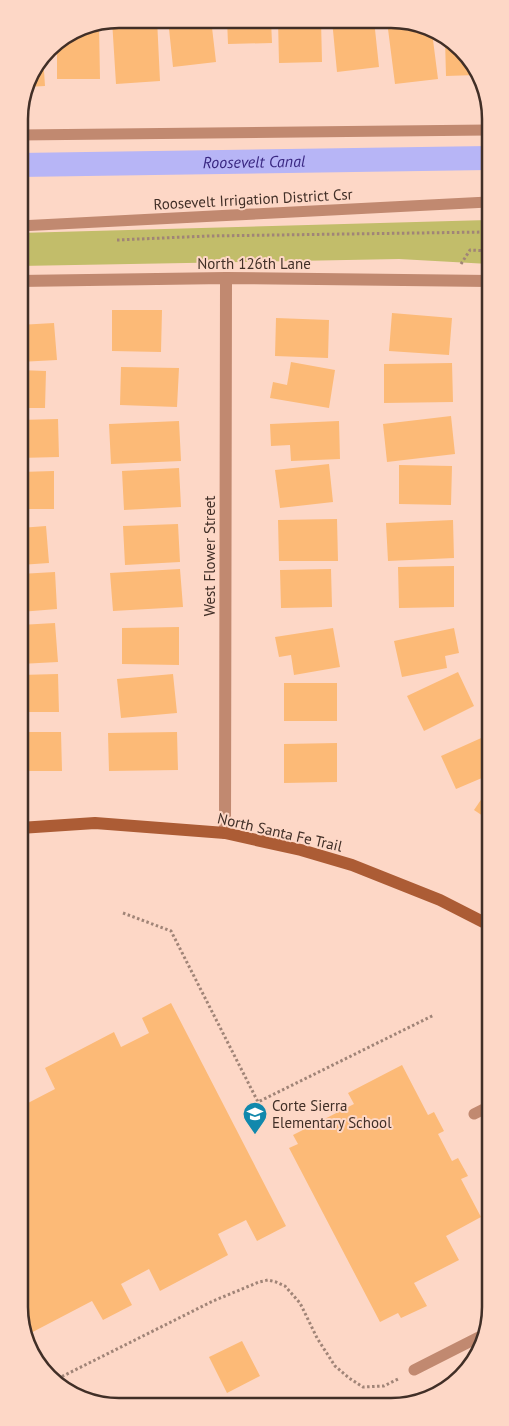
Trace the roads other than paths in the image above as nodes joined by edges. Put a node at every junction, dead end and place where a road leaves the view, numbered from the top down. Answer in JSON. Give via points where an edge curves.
{"nodes":[{"id":1,"x":482,"y":130,"type":"edge"},
{"id":2,"x":28,"y":135,"type":"edge"},
{"id":3,"x":482,"y":202,"type":"edge"},
{"id":4,"x":28,"y":226,"type":"edge"},
{"id":5,"x":226,"y":278,"type":"junction"},
{"id":6,"x":28,"y":281,"type":"edge"},
{"id":7,"x":482,"y":281,"type":"edge"},
{"id":8,"x":28,"y":827,"type":"edge"},
{"id":9,"x":225,"y":833,"type":"junction"},
{"id":10,"x":481,"y":921,"type":"edge"},
{"id":11,"x":481,"y":1110,"type":"edge"},
{"id":12,"x":474,"y":1114,"type":"dead end"},
{"id":13,"x":476,"y":1338,"type":"edge"},
{"id":14,"x":414,"y":1370,"type":"road end"}],
"edges":[{"from":1,"to":2,"type":"lane"},
{"from":3,"to":4,"type":"lane","name":"Roosevelt Irrigation District Csr"},
{"from":5,"to":6,"type":"street","name":"North 126th Lane"},
{"from":5,"to":7,"type":"street","name":"North 126th Lane"},
{"from":5,"to":9,"type":"street","name":"West Flower Street"},
{"from":8,"to":9,"type":"street","name":"North Santa Fe Trail","via":[[95,823]]},
{"from":9,"to":10,"type":"street","name":"North Santa Fe Trail","via":[[352,865],[440,900]]},
{"from":11,"to":12,"type":"lane"},
{"from":13,"to":14,"type":"lane"}]}
